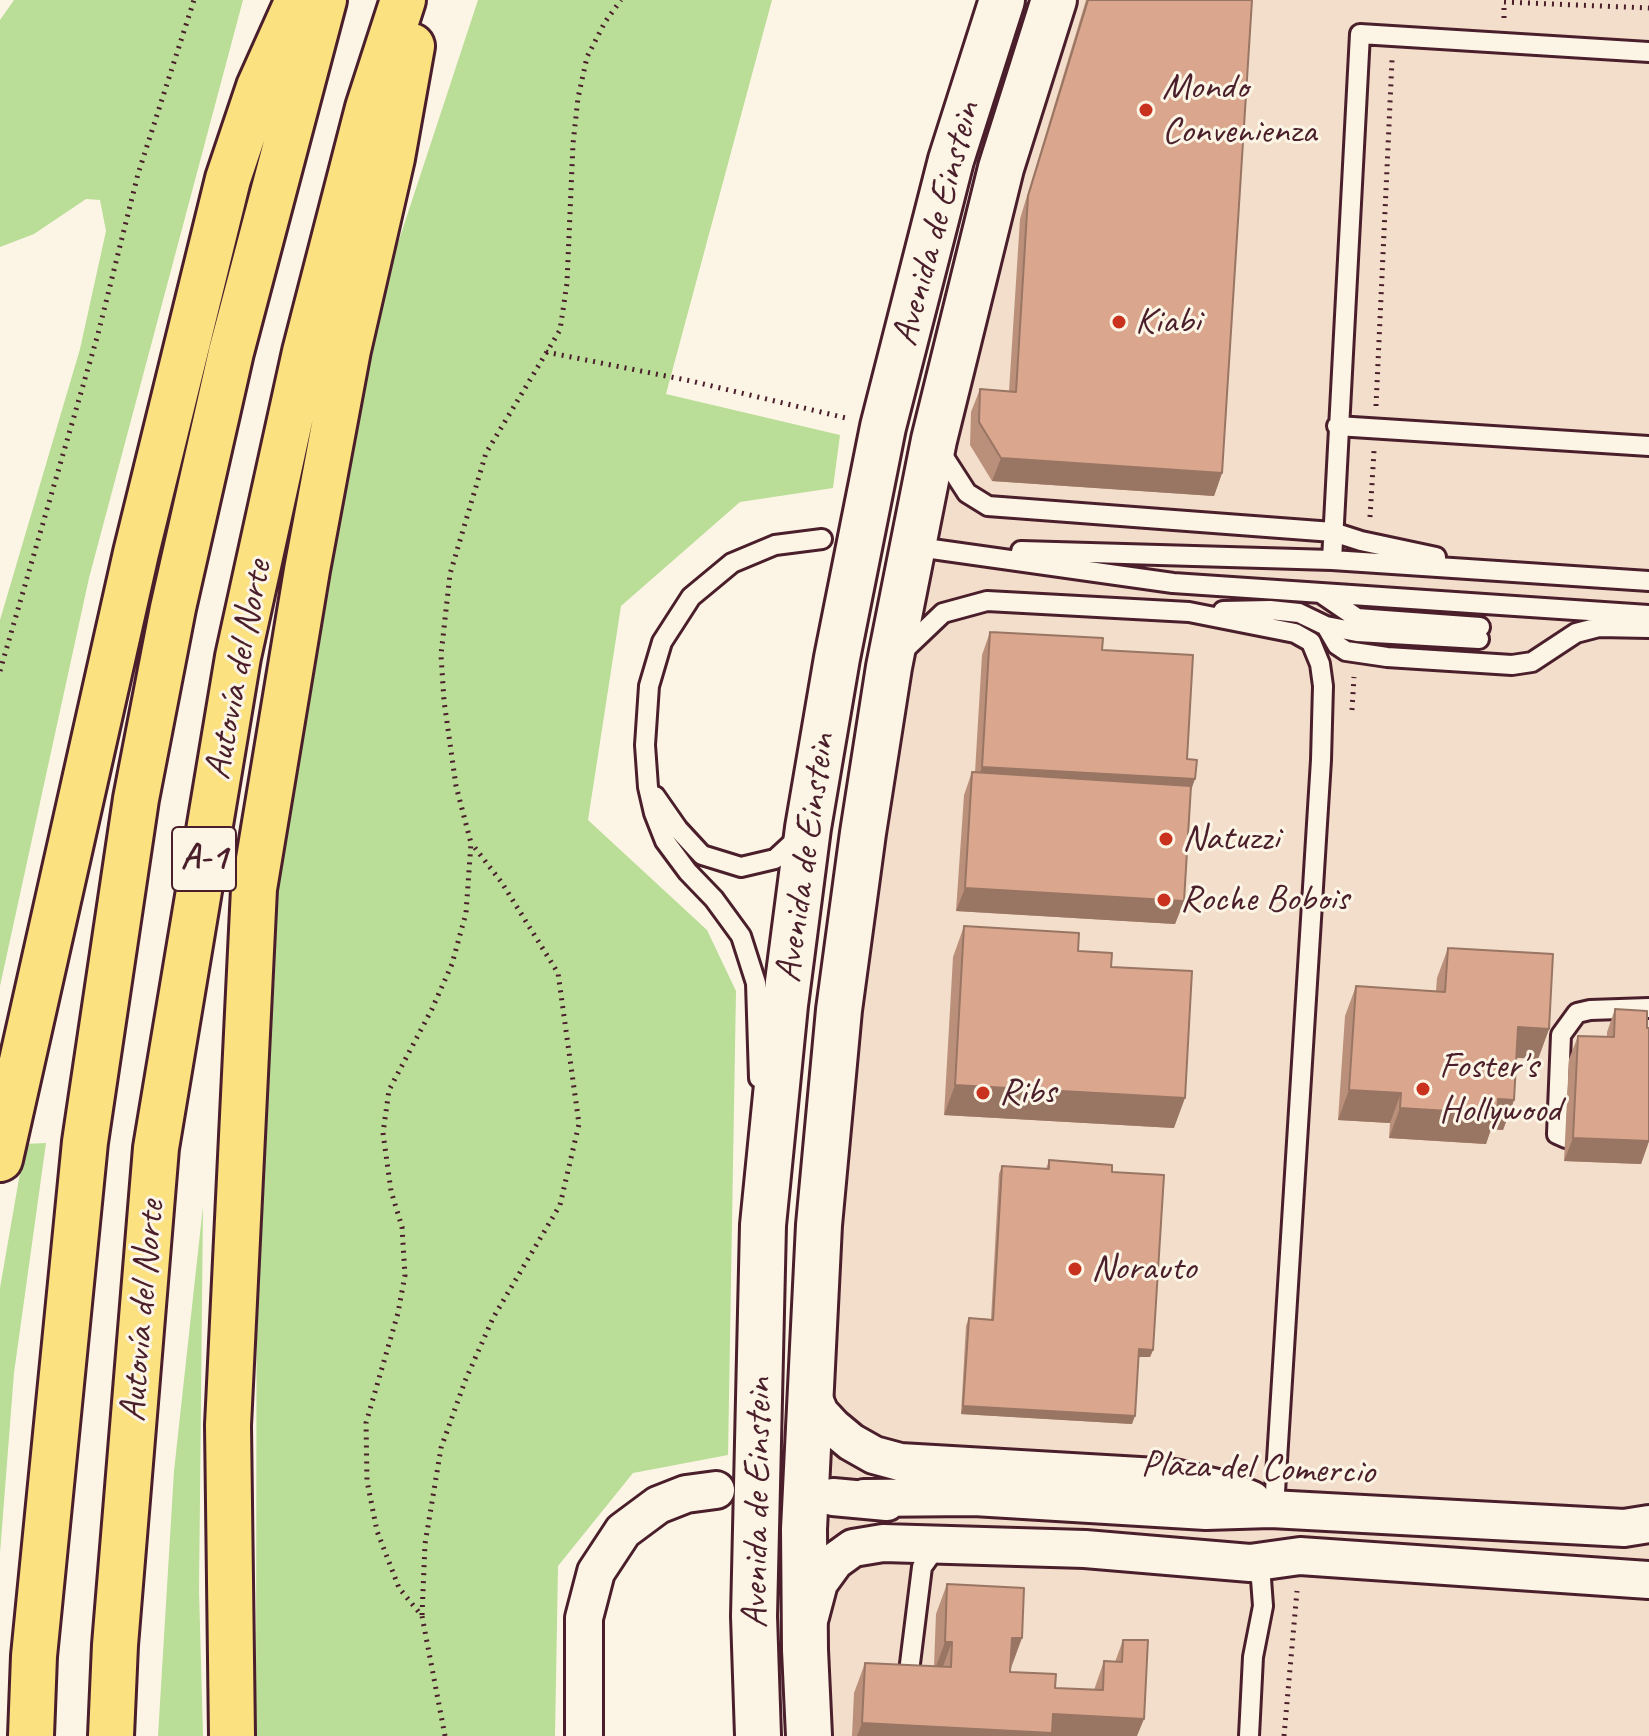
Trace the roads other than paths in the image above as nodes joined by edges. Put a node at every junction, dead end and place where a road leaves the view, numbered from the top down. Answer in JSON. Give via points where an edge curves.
{"nodes":[{"id":1,"x":298,"y":0,"type":"edge"},
{"id":2,"x":324,"y":0,"type":"edge"},
{"id":3,"x":403,"y":0,"type":"edge"},
{"id":4,"x":420,"y":0,"type":"edge"},
{"id":5,"x":1002,"y":0,"type":"edge"},
{"id":6,"x":1054,"y":0,"type":"edge"},
{"id":7,"x":1649,"y":52,"type":"edge"},
{"id":8,"x":1337,"y":426,"type":"junction"},
{"id":9,"x":934,"y":440,"type":"junction"},
{"id":10,"x":1649,"y":446,"type":"edge"},
{"id":11,"x":1333,"y":532,"type":"junction"},
{"id":12,"x":822,"y":539,"type":"dead end"},
{"id":13,"x":1332,"y":560,"type":"junction"},
{"id":14,"x":1501,"y":571,"type":"junction"},
{"id":15,"x":1649,"y":581,"type":"edge"},
{"id":16,"x":1319,"y":593,"type":"junction"},
{"id":17,"x":1189,"y":612,"type":"junction"},
{"id":18,"x":1649,"y":615,"type":"edge"},
{"id":19,"x":1326,"y":626,"type":"junction"},
{"id":20,"x":1649,"y":628,"type":"edge"},
{"id":21,"x":889,"y":667,"type":"junction"},
{"id":22,"x":648,"y":787,"type":"junction"},
{"id":23,"x":808,"y":828,"type":"junction"},
{"id":24,"x":1649,"y":1008,"type":"edge"},
{"id":25,"x":1605,"y":1140,"type":"edge"},
{"id":26,"x":0,"y":1159,"type":"edge"},
{"id":27,"x":763,"y":1225,"type":"junction"},
{"id":28,"x":810,"y":1390,"type":"junction"},
{"id":29,"x":716,"y":1490,"type":"dead end"},
{"id":30,"x":1271,"y":1509,"type":"junction"},
{"id":31,"x":1649,"y":1524,"type":"edge"},
{"id":32,"x":937,"y":1546,"type":"junction"},
{"id":33,"x":1300,"y":1556,"type":"junction"},
{"id":34,"x":1250,"y":1563,"type":"junction"},
{"id":35,"x":1649,"y":1580,"type":"edge"},
{"id":36,"x":805,"y":1650,"type":"junction"},
{"id":37,"x":31,"y":1736,"type":"edge"},
{"id":38,"x":111,"y":1736,"type":"edge"},
{"id":39,"x":232,"y":1736,"type":"edge"},
{"id":40,"x":584,"y":1736,"type":"edge"},
{"id":41,"x":758,"y":1736,"type":"edge"},
{"id":42,"x":809,"y":1736,"type":"edge"},
{"id":43,"x":901,"y":1736,"type":"edge"},
{"id":44,"x":1249,"y":1736,"type":"edge"}],
"edges":[{"from":1,"to":26,"type":"highway","via":[[259,87],[228,179],[136,553]]},
{"from":2,"to":37,"type":"highway","name":"Autovía del Norte","number":"A-1","via":[[231,352],[136,799],[85,1142],[34,1656]]},
{"from":3,"to":38,"type":"highway","name":"Autovía del Norte","number":"A-1","via":[[368,108],[305,352],[230,703],[156,1148]]},
{"from":4,"to":39,"type":"highway","via":[[392,158],[348,350],[254,889],[228,1425]]},
{"from":5,"to":23,"type":"street","name":"Avenida de Einstein","via":[[951,160],[883,427]]},
{"from":6,"to":9,"type":"street","name":"Avenida de Einstein","via":[[1001,168]]},
{"from":7,"to":8,"type":"lane","via":[[1360,34]]},
{"from":8,"to":10,"type":"lane"},
{"from":8,"to":11,"type":"lane"},
{"from":9,"to":11,"type":"lane","via":[[967,493],[988,506]]},
{"from":9,"to":21,"type":"street","name":"Avenida de Einstein"},
{"from":11,"to":13,"type":"lane"},
{"from":11,"to":14,"type":"lane"},
{"from":12,"to":22,"type":"lane","via":[[775,545],[732,563],[691,597],[662,642],[649,686]]},
{"from":13,"to":14,"type":"lane"},
{"from":13,"to":16,"type":"lane","via":[[932,549],[1173,583]]},
{"from":14,"to":15,"type":"lane"},
{"from":16,"to":18,"type":"lane"},
{"from":16,"to":19,"type":"lane","via":[[1357,618],[1480,633],[1357,632]]},
{"from":17,"to":19,"type":"lane","via":[[1270,610],[1299,613]]},
{"from":17,"to":21,"type":"lane","via":[[987,601],[943,613]]},
{"from":17,"to":30,"type":"lane","via":[[1295,633],[1311,642],[1323,686]]},
{"from":19,"to":20,"type":"lane","via":[[1346,651],[1512,665],[1532,662],[1576,633],[1599,627]]},
{"from":21,"to":28,"type":"street","name":"Avenida de Einstein","via":[[839,1010]]},
{"from":22,"to":23,"type":"lane","via":[[702,855],[741,867],[775,859]]},
{"from":22,"to":27,"type":"lane","via":[[665,841],[741,936],[756,983]]},
{"from":23,"to":27,"type":"street","name":"Avenida de Einstein"},
{"from":24,"to":25,"type":"lane","via":[[1577,1013],[1561,1035],[1557,1134]]},
{"from":27,"to":41,"type":"street","name":"Avenida de Einstein","via":[[754,1616]]},
{"from":28,"to":30,"type":"street","via":[[820,1413],[851,1442],[900,1462],[1174,1478],[1230,1491]]},
{"from":28,"to":36,"type":"street","name":"Avenida de Einstein"},
{"from":29,"to":40,"type":"street","via":[[658,1505],[623,1531],[596,1572],[584,1618]]},
{"from":30,"to":31,"type":"street","name":"Plaza del Comercio","via":[[1609,1527]]},
{"from":30,"to":33,"type":"street","name":"Plaza del Comercio","via":[[849,1498],[1002,1522],[1214,1537],[1267,1544]]},
{"from":32,"to":34,"type":"street","via":[[1085,1549]]},
{"from":32,"to":36,"type":"street","via":[[868,1545],[835,1561],[812,1603]]},
{"from":32,"to":43,"type":"lane","via":[[922,1567]]},
{"from":33,"to":34,"type":"street"},
{"from":33,"to":35,"type":"street"},
{"from":34,"to":44,"type":"lane","via":[[1261,1579],[1263,1606],[1253,1657]]},
{"from":36,"to":42,"type":"street","name":"Avenida de Einstein"}]}
